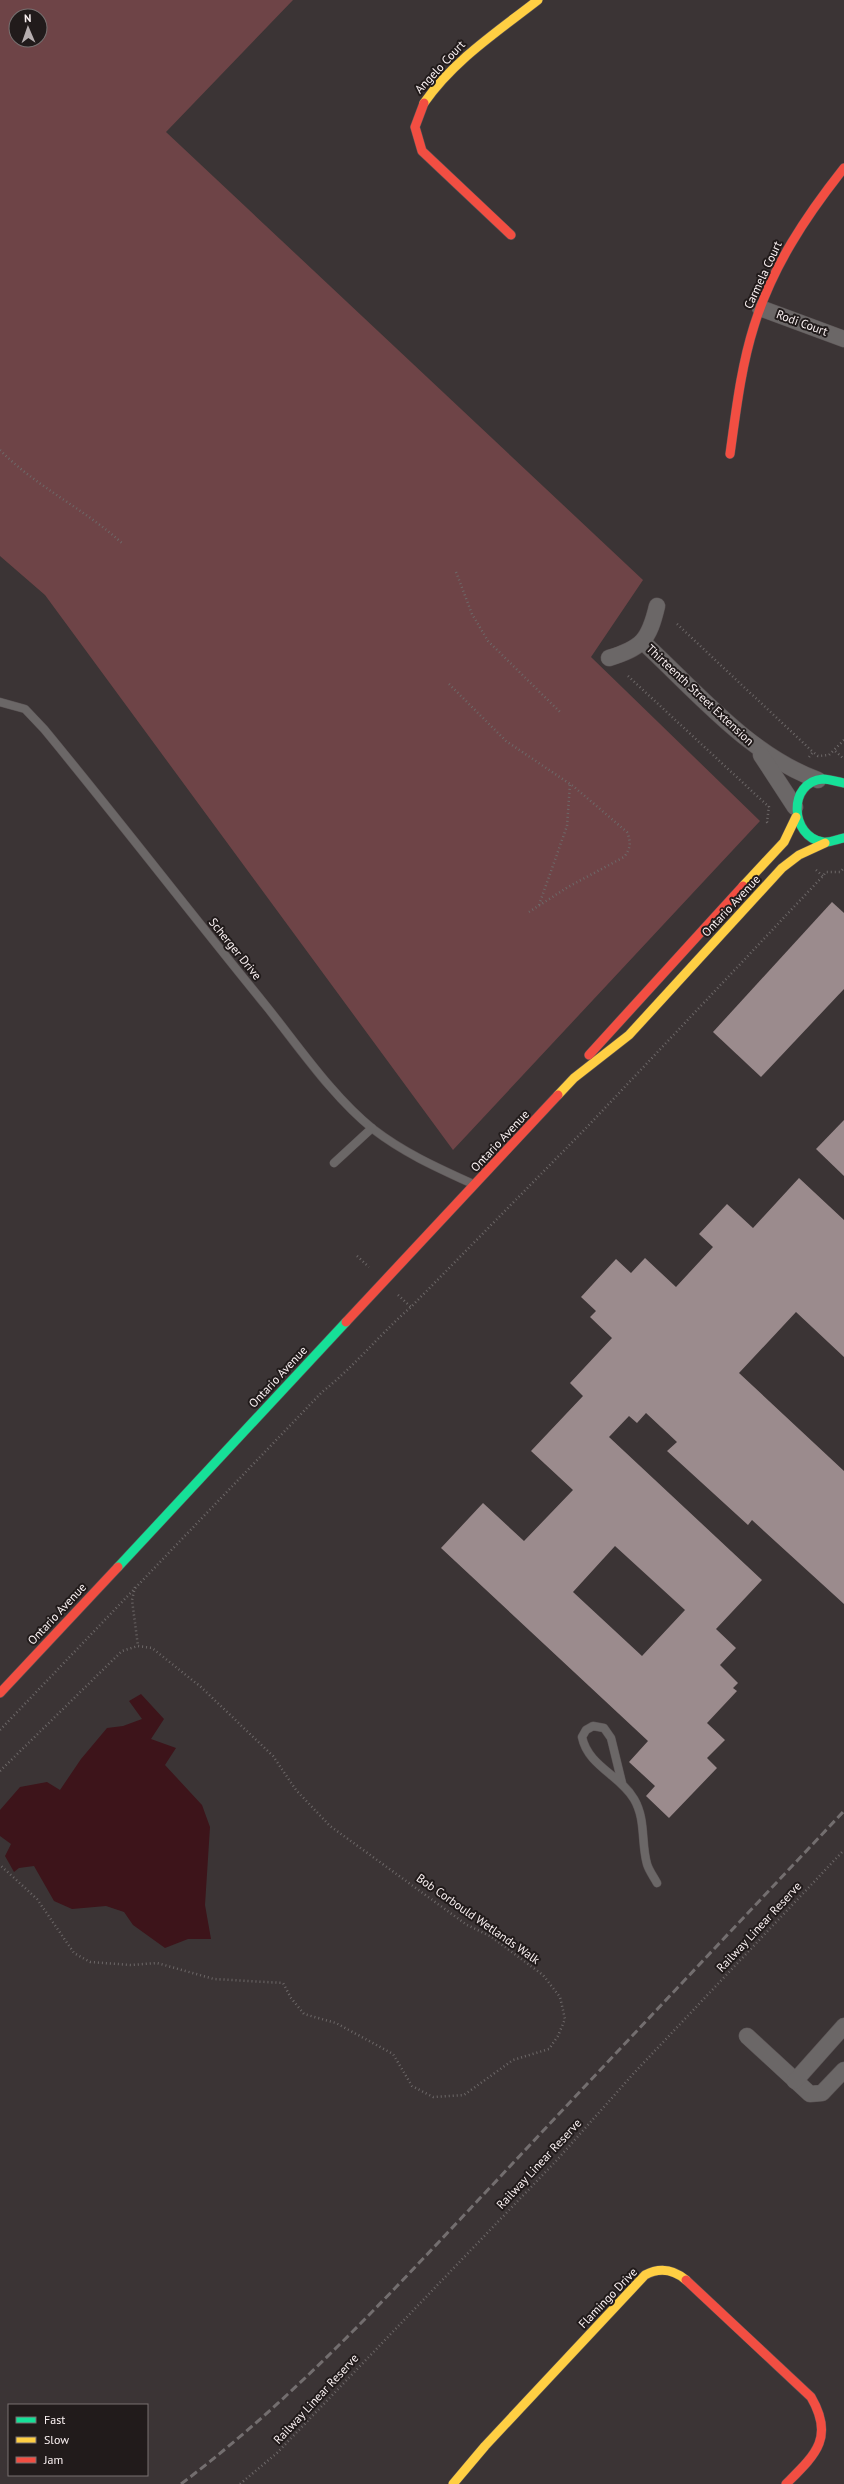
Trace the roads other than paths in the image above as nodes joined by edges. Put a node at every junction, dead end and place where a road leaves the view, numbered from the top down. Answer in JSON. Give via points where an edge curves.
{"nodes":[{"id":1,"x":538,"y":0,"type":"edge"},
{"id":2,"x":844,"y":168,"type":"edge"},
{"id":3,"x":511,"y":235,"type":"dead end"},
{"id":4,"x":760,"y":308,"type":"junction"},
{"id":5,"x":844,"y":339,"type":"edge"},
{"id":6,"x":730,"y":454,"type":"dead end"},
{"id":7,"x":657,"y":606,"type":"dead end"},
{"id":8,"x":643,"y":642,"type":"junction"},
{"id":9,"x":608,"y":658,"type":"dead end"},
{"id":10,"x":0,"y":702,"type":"edge"},
{"id":11,"x":757,"y":748,"type":"junction"},
{"id":12,"x":844,"y":774,"type":"edge"},
{"id":13,"x":826,"y":780,"type":"junction"},
{"id":14,"x":844,"y":783,"type":"edge"},
{"id":15,"x":795,"y":812,"type":"junction"},
{"id":16,"x":837,"y":843,"type":"edge"},
{"id":17,"x":574,"y":1078,"type":"junction"},
{"id":18,"x":372,"y":1128,"type":"junction"},
{"id":19,"x":334,"y":1162,"type":"dead end"},
{"id":20,"x":476,"y":1185,"type":"junction"},
{"id":21,"x":0,"y":1693,"type":"edge"},
{"id":22,"x":622,"y":1783,"type":"junction"},
{"id":23,"x":657,"y":1883,"type":"dead end"},
{"id":24,"x":844,"y":2026,"type":"edge"},
{"id":25,"x":747,"y":2036,"type":"dead end"},
{"id":26,"x":844,"y":2070,"type":"edge"},
{"id":27,"x":795,"y":2080,"type":"junction"},
{"id":28,"x":453,"y":2484,"type":"edge"},
{"id":29,"x":786,"y":2484,"type":"edge"}],
"edges":[{"from":1,"to":3,"type":"street","name":"Angelo Court","via":[[484,39],[463,58],[425,100],[414,122],[414,135],[426,156]]},
{"from":2,"to":4,"type":"street","name":"Carmela Court","via":[[796,233]]},
{"from":4,"to":5,"type":"street","name":"Rodi Court"},
{"from":4,"to":6,"type":"street","name":"Carmela Court","via":[[748,349]]},
{"from":7,"to":8,"type":"street","via":[[651,629]]},
{"from":8,"to":9,"type":"street","via":[[632,650]]},
{"from":8,"to":11,"type":"street","name":"Thirteenth Street Extension"},
{"from":10,"to":18,"type":"lane","name":"Scherger Drive","via":[[25,709],[44,729],[329,1084]]},
{"from":11,"to":13,"type":"street","name":"Thirteenth Street Extension","via":[[800,774]]},
{"from":11,"to":15,"type":"street","name":"Thirteenth Street Extension"},
{"from":12,"to":13,"type":"street"},
{"from":13,"to":14,"type":"street"},
{"from":13,"to":15,"type":"street","name":"Ontario Avenue","via":[[803,790]]},
{"from":15,"to":16,"type":"street","via":[[806,835],[815,841]]},
{"from":15,"to":17,"type":"street","name":"Ontario Avenue","via":[[784,842],[596,1045]]},
{"from":16,"to":17,"type":"street","name":"Ontario Avenue","via":[[798,855],[782,868],[629,1035]]},
{"from":17,"to":20,"type":"street","name":"Ontario Avenue"},
{"from":18,"to":19,"type":"lane"},
{"from":18,"to":20,"type":"lane","name":"Scherger Drive","via":[[396,1146],[426,1163]]},
{"from":20,"to":21,"type":"street","name":"Ontario Avenue"},
{"from":22,"to":22,"type":"lane","via":[[610,1776],[584,1749],[582,1737],[586,1730],[593,1726],[604,1728],[611,1738]]},
{"from":22,"to":23,"type":"lane","via":[[634,1799],[640,1814],[647,1865]]},
{"from":24,"to":27,"type":"street"},
{"from":25,"to":27,"type":"street"},
{"from":26,"to":27,"type":"street","via":[[822,2093],[810,2094]]},
{"from":28,"to":29,"type":"street","name":"Flamingo Drive","via":[[480,2451],[645,2275],[661,2269],[677,2273],[685,2279],[811,2397],[819,2408],[824,2428],[820,2446]]}]}
